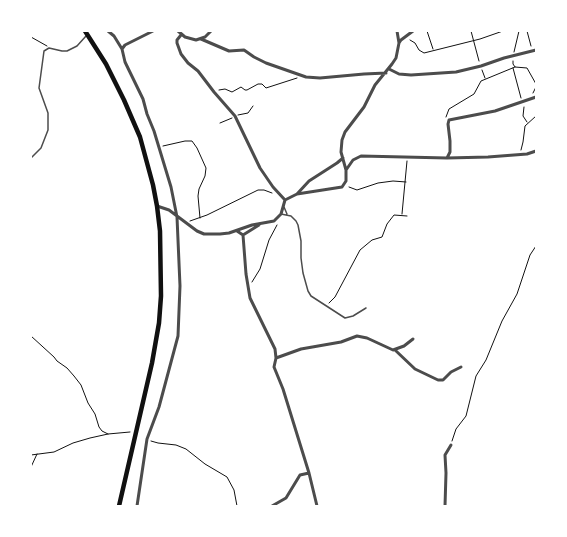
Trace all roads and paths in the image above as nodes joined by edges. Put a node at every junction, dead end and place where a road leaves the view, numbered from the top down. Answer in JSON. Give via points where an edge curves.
{"nodes":[{"id":1,"x":108,"y":31,"type":"edge"},
{"id":2,"x":153,"y":31,"type":"edge"},
{"id":3,"x":178,"y":31,"type":"edge"},
{"id":4,"x":211,"y":31,"type":"edge"},
{"id":5,"x":397,"y":31,"type":"edge"},
{"id":6,"x":413,"y":31,"type":"edge"},
{"id":7,"x":427,"y":31,"type":"edge"},
{"id":8,"x":471,"y":31,"type":"edge"},
{"id":9,"x":503,"y":31,"type":"edge"},
{"id":10,"x":519,"y":31,"type":"edge"},
{"id":11,"x":527,"y":31,"type":"edge"},
{"id":12,"x":88,"y":32,"type":"edge"},
{"id":13,"x":181,"y":35,"type":"junction"},
{"id":14,"x":31,"y":36,"type":"edge"},
{"id":15,"x":405,"y":36,"type":"junction"},
{"id":16,"x":201,"y":39,"type":"junction"},
{"id":17,"x":473,"y":41,"type":"junction"},
{"id":18,"x":398,"y":43,"type":"junction"},
{"id":19,"x":49,"y":48,"type":"junction"},
{"id":20,"x":122,"y":49,"type":"junction"},
{"id":21,"x":433,"y":50,"type":"junction"},
{"id":22,"x":534,"y":51,"type":"edge"},
{"id":23,"x":514,"y":55,"type":"junction"},
{"id":24,"x":481,"y":66,"type":"junction"},
{"id":25,"x":514,"y":67,"type":"junction"},
{"id":26,"x":389,"y":69,"type":"junction"},
{"id":27,"x":386,"y":73,"type":"junction"},
{"id":28,"x":306,"y":77,"type":"junction"},
{"id":29,"x":485,"y":79,"type":"junction"},
{"id":30,"x":536,"y":84,"type":"edge"},
{"id":31,"x":536,"y":86,"type":"edge"},
{"id":32,"x":214,"y":92,"type":"junction"},
{"id":33,"x":536,"y":97,"type":"edge"},
{"id":34,"x":532,"y":98,"type":"junction"},
{"id":35,"x":522,"y":103,"type":"junction"},
{"id":36,"x":253,"y":106,"type":"dead end"},
{"id":37,"x":235,"y":116,"type":"junction"},
{"id":38,"x":536,"y":116,"type":"edge"},
{"id":39,"x":448,"y":122,"type":"junction"},
{"id":40,"x":527,"y":122,"type":"junction"},
{"id":41,"x":220,"y":123,"type":"dead end"},
{"id":42,"x":158,"y":147,"type":"junction"},
{"id":43,"x":536,"y":151,"type":"edge"},
{"id":44,"x":519,"y":154,"type":"junction"},
{"id":45,"x":408,"y":157,"type":"junction"},
{"id":46,"x":31,"y":158,"type":"edge"},
{"id":47,"x":343,"y":158,"type":"junction"},
{"id":48,"x":447,"y":158,"type":"junction"},
{"id":49,"x":346,"y":170,"type":"junction"},
{"id":50,"x":406,"y":182,"type":"junction"},
{"id":51,"x":344,"y":185,"type":"junction"},
{"id":52,"x":297,"y":194,"type":"junction"},
{"id":53,"x":280,"y":195,"type":"junction"},
{"id":54,"x":286,"y":200,"type":"junction"},
{"id":55,"x":284,"y":205,"type":"junction"},
{"id":56,"x":157,"y":206,"type":"junction"},
{"id":57,"x":280,"y":215,"type":"junction"},
{"id":58,"x":287,"y":215,"type":"junction"},
{"id":59,"x":402,"y":215,"type":"junction"},
{"id":60,"x":407,"y":216,"type":"dead end"},
{"id":61,"x":177,"y":217,"type":"junction"},
{"id":62,"x":200,"y":218,"type":"junction"},
{"id":63,"x":184,"y":222,"type":"junction"},
{"id":64,"x":260,"y":224,"type":"junction"},
{"id":65,"x":236,"y":231,"type":"junction"},
{"id":66,"x":243,"y":235,"type":"junction"},
{"id":67,"x":536,"y":246,"type":"edge"},
{"id":68,"x":248,"y":288,"type":"junction"},
{"id":69,"x":324,"y":304,"type":"junction"},
{"id":70,"x":366,"y":308,"type":"dead end"},
{"id":71,"x":31,"y":336,"type":"edge"},
{"id":72,"x":413,"y":339,"type":"dead end"},
{"id":73,"x":395,"y":350,"type":"junction"},
{"id":74,"x":276,"y":358,"type":"junction"},
{"id":75,"x":461,"y":366,"type":"dead end"},
{"id":76,"x":137,"y":431,"type":"junction"},
{"id":77,"x":108,"y":434,"type":"junction"},
{"id":78,"x":147,"y":439,"type":"junction"},
{"id":79,"x":451,"y":446,"type":"joint"},
{"id":80,"x":37,"y":454,"type":"junction"},
{"id":81,"x":31,"y":455,"type":"edge"},
{"id":82,"x":31,"y":467,"type":"edge"},
{"id":83,"x":309,"y":473,"type":"junction"},
{"id":84,"x":119,"y":506,"type":"edge"},
{"id":85,"x":137,"y":506,"type":"edge"},
{"id":86,"x":236,"y":506,"type":"edge"},
{"id":87,"x":272,"y":506,"type":"edge"},
{"id":88,"x":317,"y":506,"type":"edge"},
{"id":89,"x":445,"y":506,"type":"edge"}],
"edges":[{"from":1,"to":20,"type":"street"},
{"from":2,"to":20,"type":"street"},
{"from":3,"to":13,"type":"street"},
{"from":4,"to":16,"type":"street"},
{"from":5,"to":18,"type":"street"},
{"from":6,"to":15,"type":"street"},
{"from":7,"to":21,"type":"path"},
{"from":8,"to":17,"type":"path"},
{"from":9,"to":17,"type":"path"},
{"from":10,"to":23,"type":"path"},
{"from":11,"to":22,"type":"path"},
{"from":12,"to":19,"type":"lane","via":[[77,46],[67,51]]},
{"from":12,"to":56,"type":"highway","via":[[124,100],[140,137]]},
{"from":13,"to":16,"type":"street"},
{"from":13,"to":32,"type":"street","via":[[177,43],[181,54]]},
{"from":14,"to":19,"type":"path"},
{"from":15,"to":18,"type":"street"},
{"from":15,"to":21,"type":"path","via":[[421,52]]},
{"from":16,"to":28,"type":"street","via":[[229,51],[244,50],[266,63]]},
{"from":17,"to":21,"type":"path"},
{"from":17,"to":24,"type":"path"},
{"from":18,"to":26,"type":"street","via":[[396,58]]},
{"from":19,"to":46,"type":"lane","via":[[44,51],[39,88],[48,113],[48,130],[41,148]]},
{"from":20,"to":42,"type":"street","via":[[125,62],[143,99]]},
{"from":22,"to":23,"type":"street"},
{"from":23,"to":24,"type":"street"},
{"from":23,"to":25,"type":"path"},
{"from":24,"to":26,"type":"street","via":[[456,72],[420,75],[399,74]]},
{"from":24,"to":29,"type":"path"},
{"from":25,"to":29,"type":"path"},
{"from":25,"to":30,"type":"path","via":[[527,68]]},
{"from":25,"to":35,"type":"path"},
{"from":26,"to":27,"type":"street"},
{"from":27,"to":28,"type":"street"},
{"from":27,"to":47,"type":"street","via":[[345,132],[340,146]]},
{"from":28,"to":32,"type":"path","via":[[266,88],[258,84],[247,90],[241,86],[232,92],[225,89]]},
{"from":29,"to":39,"type":"path","via":[[471,96],[449,109],[446,115]]},
{"from":31,"to":34,"type":"path"},
{"from":32,"to":37,"type":"street"},
{"from":33,"to":34,"type":"street"},
{"from":34,"to":35,"type":"street"},
{"from":35,"to":39,"type":"street"},
{"from":35,"to":40,"type":"path","via":[[523,116]]},
{"from":36,"to":37,"type":"path","via":[[248,113]]},
{"from":37,"to":41,"type":"path"},
{"from":37,"to":53,"type":"street","via":[[260,168]]},
{"from":38,"to":40,"type":"path"},
{"from":39,"to":48,"type":"street","via":[[450,155]]},
{"from":40,"to":44,"type":"path"},
{"from":42,"to":61,"type":"street","via":[[171,187]]},
{"from":42,"to":62,"type":"path","via":[[192,141],[198,148],[206,168],[198,196]]},
{"from":43,"to":44,"type":"street"},
{"from":44,"to":48,"type":"street"},
{"from":45,"to":48,"type":"street"},
{"from":45,"to":49,"type":"street","via":[[361,156],[353,160]]},
{"from":45,"to":50,"type":"path"},
{"from":47,"to":49,"type":"street"},
{"from":47,"to":52,"type":"street","via":[[309,181]]},
{"from":49,"to":51,"type":"street"},
{"from":50,"to":51,"type":"path","via":[[378,182],[357,190]]},
{"from":50,"to":59,"type":"path"},
{"from":51,"to":52,"type":"street","via":[[337,189]]},
{"from":52,"to":54,"type":"street"},
{"from":53,"to":54,"type":"street"},
{"from":53,"to":62,"type":"path","via":[[258,190]]},
{"from":54,"to":55,"type":"street"},
{"from":55,"to":57,"type":"street"},
{"from":55,"to":58,"type":"lane"},
{"from":56,"to":61,"type":"street","via":[[169,210]]},
{"from":56,"to":76,"type":"highway","via":[[161,263],[160,312]]},
{"from":57,"to":58,"type":"lane"},
{"from":57,"to":64,"type":"street","via":[[274,221]]},
{"from":57,"to":68,"type":"path","via":[[260,269]]},
{"from":58,"to":69,"type":"lane","via":[[298,225],[302,266],[308,291]]},
{"from":59,"to":60,"type":"path"},
{"from":59,"to":69,"type":"path","via":[[392,216],[382,237],[372,240],[360,251],[335,297]]},
{"from":61,"to":63,"type":"street"},
{"from":61,"to":78,"type":"street","via":[[180,286],[178,336],[159,407]]},
{"from":62,"to":63,"type":"path"},
{"from":63,"to":65,"type":"street","via":[[204,234]]},
{"from":64,"to":65,"type":"street"},
{"from":64,"to":66,"type":"street"},
{"from":65,"to":66,"type":"street"},
{"from":66,"to":68,"type":"street"},
{"from":67,"to":79,"type":"path","via":[[523,271],[517,294],[476,376],[466,416],[456,429]]},
{"from":68,"to":74,"type":"street","via":[[252,304],[273,343]]},
{"from":69,"to":70,"type":"lane","via":[[345,318]]},
{"from":71,"to":77,"type":"path","via":[[74,376],[81,385],[100,427]]},
{"from":72,"to":73,"type":"street"},
{"from":73,"to":74,"type":"street","via":[[359,336],[301,349]]},
{"from":73,"to":75,"type":"street","via":[[415,369],[438,380],[443,380]]},
{"from":74,"to":83,"type":"street","via":[[274,367]]},
{"from":76,"to":77,"type":"path"},
{"from":76,"to":84,"type":"highway"},
{"from":77,"to":80,"type":"path","via":[[73,443],[54,452]]},
{"from":78,"to":85,"type":"street"},
{"from":78,"to":86,"type":"path","via":[[186,448],[205,464],[227,477],[234,490]]},
{"from":79,"to":89,"type":"street","via":[[444,455]]},
{"from":80,"to":81,"type":"path"},
{"from":80,"to":82,"type":"path"},
{"from":83,"to":87,"type":"street","via":[[300,475],[287,497]]},
{"from":83,"to":88,"type":"street"}]}
